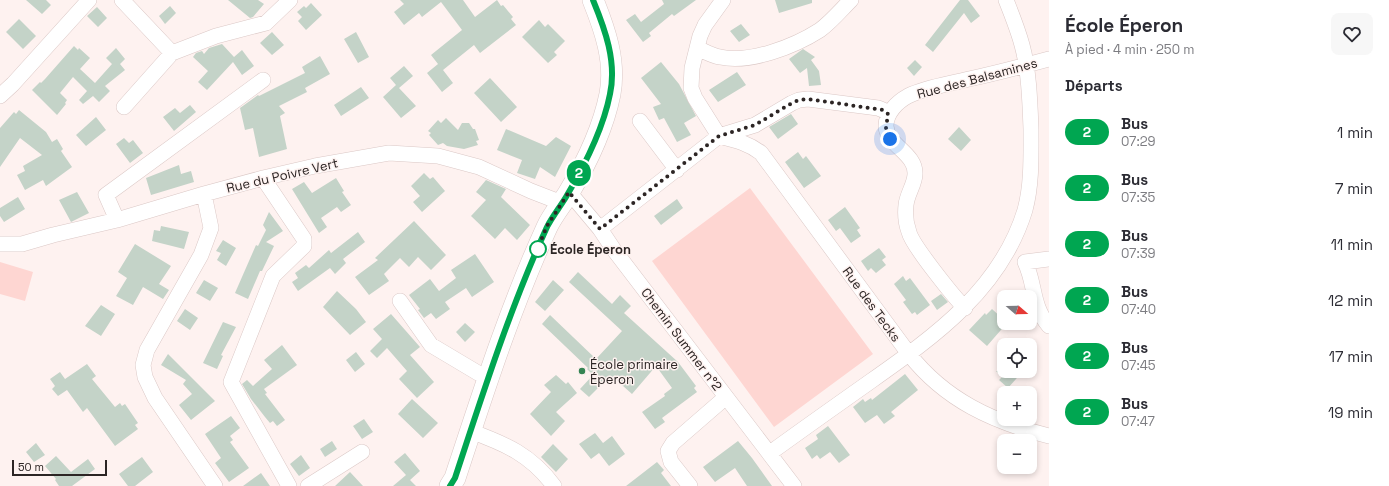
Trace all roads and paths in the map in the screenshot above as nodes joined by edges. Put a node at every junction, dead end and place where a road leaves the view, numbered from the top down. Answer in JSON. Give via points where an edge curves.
{"nodes":[{"id":1,"x":89,"y":0,"type":"edge"},
{"id":2,"x":122,"y":0,"type":"edge"},
{"id":3,"x":290,"y":0,"type":"edge"},
{"id":4,"x":593,"y":0,"type":"edge"},
{"id":5,"x":723,"y":0,"type":"edge"},
{"id":6,"x":851,"y":0,"type":"edge"},
{"id":7,"x":1006,"y":0,"type":"edge"},
{"id":8,"x":697,"y":48,"type":"junction"},
{"id":9,"x":172,"y":53,"type":"junction"},
{"id":10,"x":1049,"y":59,"type":"edge"},
{"id":11,"x":1025,"y":66,"type":"junction"},
{"id":12,"x":262,"y":80,"type":"dead end"},
{"id":13,"x":0,"y":96,"type":"edge"},
{"id":14,"x":124,"y":107,"type":"dead end"},
{"id":15,"x":888,"y":114,"type":"junction"},
{"id":16,"x":640,"y":121,"type":"dead end"},
{"id":17,"x":719,"y":136,"type":"junction"},
{"id":18,"x":676,"y":170,"type":"junction"},
{"id":19,"x":263,"y":178,"type":"junction"},
{"id":20,"x":204,"y":194,"type":"junction"},
{"id":21,"x":565,"y":198,"type":"junction"},
{"id":22,"x":117,"y":220,"type":"junction"},
{"id":23,"x":600,"y":229,"type":"junction"},
{"id":24,"x":0,"y":244,"type":"edge"},
{"id":25,"x":1007,"y":252,"type":"junction"},
{"id":26,"x":1049,"y":258,"type":"edge"},
{"id":27,"x":1025,"y":262,"type":"junction"},
{"id":28,"x":400,"y":301,"type":"dead end"},
{"id":29,"x":965,"y":308,"type":"junction"},
{"id":30,"x":1049,"y":326,"type":"edge"},
{"id":31,"x":909,"y":354,"type":"junction"},
{"id":32,"x":488,"y":376,"type":"junction"},
{"id":33,"x":726,"y":397,"type":"junction"},
{"id":34,"x":470,"y":431,"type":"junction"},
{"id":35,"x":1049,"y":436,"type":"edge"},
{"id":36,"x":362,"y":452,"type":"dead end"},
{"id":37,"x":770,"y":453,"type":"junction"},
{"id":38,"x":215,"y":486,"type":"edge"},
{"id":39,"x":289,"y":486,"type":"edge"},
{"id":40,"x":308,"y":486,"type":"edge"},
{"id":41,"x":450,"y":486,"type":"edge"},
{"id":42,"x":554,"y":486,"type":"edge"},
{"id":43,"x":690,"y":486,"type":"edge"},
{"id":44,"x":794,"y":486,"type":"edge"}],
"edges":[{"from":1,"to":13,"type":"street"},
{"from":2,"to":9,"type":"street"},
{"from":3,"to":9,"type":"street","via":[[266,23],[216,36]]},
{"from":4,"to":21,"type":"main road","via":[[608,38],[612,71],[610,93],[605,114],[587,160]]},
{"from":5,"to":8,"type":"street","via":[[705,25]]},
{"from":6,"to":8,"type":"street","via":[[821,29],[798,42],[776,50],[740,58],[720,57]]},
{"from":7,"to":11,"type":"street","via":[[1022,47]]},
{"from":8,"to":17,"type":"street","via":[[691,88]]},
{"from":9,"to":14,"type":"street"},
{"from":10,"to":11,"type":"street","name":"Rue des Balsamines"},
{"from":11,"to":15,"type":"street","name":"Rue des Balsamines","via":[[937,86],[909,96]]},
{"from":11,"to":25,"type":"street","via":[[1030,116],[1030,178],[1024,210]]},
{"from":12,"to":22,"type":"street","via":[[106,195]]},
{"from":15,"to":17,"type":"street","via":[[878,108],[799,100],[755,125]]},
{"from":15,"to":29,"type":"street","via":[[886,128],[890,139],[904,151],[916,171],[906,205],[909,234]]},
{"from":16,"to":18,"type":"street"},
{"from":17,"to":18,"type":"street"},
{"from":17,"to":31,"type":"street","name":"Rue des Tecks","via":[[746,143],[761,153]]},
{"from":18,"to":23,"type":"street"},
{"from":19,"to":20,"type":"street","name":"Rue du Poivre Vert"},
{"from":19,"to":21,"type":"street","name":"Rue du Poivre Vert","via":[[389,153],[438,156],[479,167],[531,191]]},
{"from":19,"to":39,"type":"street","via":[[304,238],[304,246],[273,276],[231,382]]},
{"from":20,"to":22,"type":"street","name":"Rue du Poivre Vert"},
{"from":20,"to":38,"type":"street","via":[[211,228],[201,255],[147,350],[143,365],[145,377],[155,398]]},
{"from":21,"to":23,"type":"street","name":"Chemin Summer n°2"},
{"from":21,"to":32,"type":"main road","via":[[547,226]]},
{"from":22,"to":24,"type":"street","name":"Rue du Poivre Vert","via":[[22,244]]},
{"from":23,"to":33,"type":"street","name":"Chemin Summer n°2"},
{"from":25,"to":27,"type":"street"},
{"from":25,"to":29,"type":"street","via":[[983,288]]},
{"from":26,"to":27,"type":"street"},
{"from":27,"to":30,"type":"street","via":[[1031,274],[1040,315]]},
{"from":28,"to":32,"type":"street","via":[[431,345],[478,373]]},
{"from":29,"to":31,"type":"street"},
{"from":31,"to":35,"type":"street","via":[[939,387],[965,404],[988,416]]},
{"from":31,"to":37,"type":"street","name":"Rue des Tecks"},
{"from":32,"to":34,"type":"main road"},
{"from":33,"to":37,"type":"street","name":"Chemin Summer n°2"},
{"from":33,"to":43,"type":"street","via":[[673,443],[668,451],[671,462]]},
{"from":34,"to":41,"type":"main road"},
{"from":34,"to":42,"type":"street","via":[[502,442],[524,456],[546,475]]},
{"from":36,"to":40,"type":"street"},
{"from":37,"to":44,"type":"street","name":"Chemin Summer n°2"}]}
